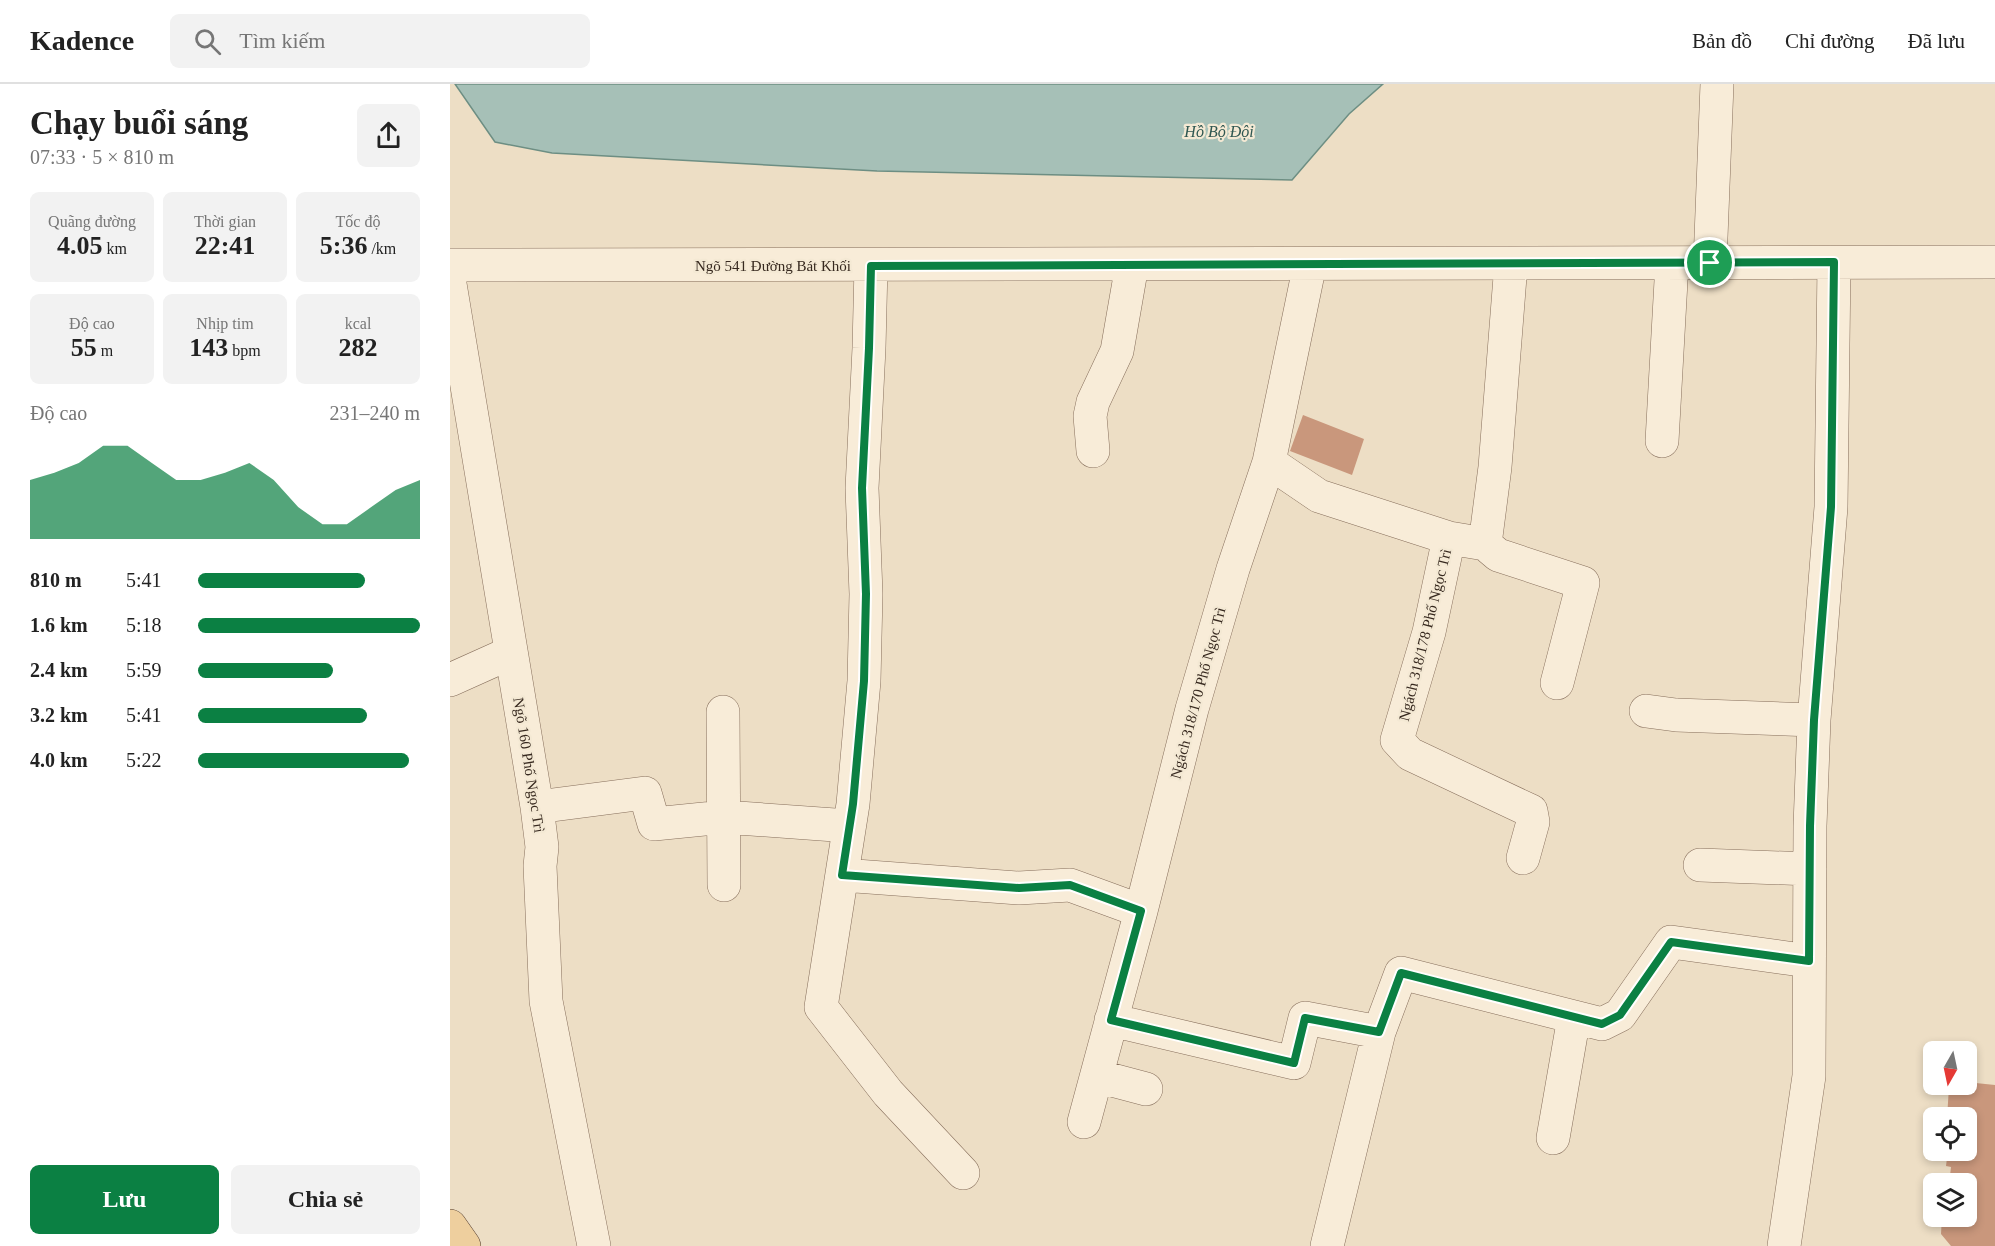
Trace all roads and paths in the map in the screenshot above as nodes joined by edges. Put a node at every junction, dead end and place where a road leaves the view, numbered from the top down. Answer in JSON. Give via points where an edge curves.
{"nodes":[{"id":1,"x":1717,"y":84,"type":"edge"},
{"id":2,"x":1834,"y":262,"type":"junction"},
{"id":3,"x":1995,"y":262,"type":"edge"},
{"id":4,"x":1672,"y":263,"type":"junction"},
{"id":5,"x":1710,"y":263,"type":"junction"},
{"id":6,"x":1310,"y":264,"type":"junction"},
{"id":7,"x":1511,"y":264,"type":"junction"},
{"id":8,"x":1132,"y":265,"type":"junction"},
{"id":9,"x":450,"y":266,"type":"edge"},
{"id":10,"x":871,"y":266,"type":"junction"},
{"id":11,"x":450,"y":284,"type":"edge"},
{"id":12,"x":1662,"y":441,"type":"dead end"},
{"id":13,"x":1093,"y":451,"type":"dead end"},
{"id":14,"x":1269,"y":462,"type":"junction"},
{"id":15,"x":1449,"y":538,"type":"junction"},
{"id":16,"x":1485,"y":544,"type":"junction"},
{"id":17,"x":510,"y":653,"type":"junction"},
{"id":18,"x":450,"y":680,"type":"edge"},
{"id":19,"x":1557,"y":683,"type":"dead end"},
{"id":20,"x":723,"y":711,"type":"dead end"},
{"id":21,"x":1646,"y":711,"type":"dead end"},
{"id":22,"x":1814,"y":720,"type":"junction"},
{"id":23,"x":537,"y":807,"type":"junction"},
{"id":24,"x":724,"y":817,"type":"junction"},
{"id":25,"x":849,"y":826,"type":"junction"},
{"id":26,"x":1524,"y":858,"type":"dead end"},
{"id":27,"x":1700,"y":865,"type":"dead end"},
{"id":28,"x":1810,"y":869,"type":"junction"},
{"id":29,"x":842,"y":875,"type":"junction"},
{"id":30,"x":724,"y":885,"type":"dead end"},
{"id":31,"x":1141,"y":911,"type":"junction"},
{"id":32,"x":1809,"y":961,"type":"junction"},
{"id":33,"x":1574,"y":1017,"type":"junction"},
{"id":34,"x":1111,"y":1020,"type":"junction"},
{"id":35,"x":1379,"y":1032,"type":"junction"},
{"id":36,"x":1096,"y":1076,"type":"junction"},
{"id":37,"x":1146,"y":1089,"type":"dead end"},
{"id":38,"x":1084,"y":1122,"type":"dead end"},
{"id":39,"x":1553,"y":1138,"type":"dead end"},
{"id":40,"x":963,"y":1173,"type":"dead end"},
{"id":41,"x":450,"y":1227,"type":"edge"},
{"id":42,"x":464,"y":1246,"type":"edge"},
{"id":43,"x":594,"y":1246,"type":"edge"},
{"id":44,"x":1327,"y":1246,"type":"edge"},
{"id":45,"x":1784,"y":1246,"type":"edge"}],
"edges":[{"from":1,"to":5,"type":"street"},
{"from":2,"to":3,"type":"street","name":"Ngõ 541 Đường Bát Khối"},
{"from":2,"to":5,"type":"street","name":"Ngõ 541 Đường Bát Khối"},
{"from":2,"to":22,"type":"street","via":[[1831,507]]},
{"from":4,"to":5,"type":"street","name":"Ngõ 541 Đường Bát Khối"},
{"from":4,"to":7,"type":"street","name":"Ngõ 541 Đường Bát Khối"},
{"from":4,"to":12,"type":"street"},
{"from":6,"to":7,"type":"street","name":"Ngõ 541 Đường Bát Khối"},
{"from":6,"to":8,"type":"street","name":"Ngõ 541 Đường Bát Khối"},
{"from":6,"to":14,"type":"street","name":"Ngách 318/170 Phố Ngọc Trì"},
{"from":7,"to":16,"type":"street"},
{"from":8,"to":10,"type":"street","name":"Ngõ 541 Đường Bát Khối"},
{"from":8,"to":13,"type":"street","via":[[1117,351],[1090,416]]},
{"from":9,"to":10,"type":"street","name":"Ngõ 541 Đường Bát Khối"},
{"from":10,"to":25,"type":"street","via":[[862,488],[864,681]]},
{"from":11,"to":17,"type":"street","name":"Ngõ 160 Phố Ngọc Trì"},
{"from":14,"to":15,"type":"street","via":[[1319,496]]},
{"from":14,"to":31,"type":"street","name":"Ngách 318/170 Phố Ngọc Trì","via":[[1195,698]]},
{"from":15,"to":16,"type":"street","name":"Ngách 318/178 Phố Ngọc Trì"},
{"from":15,"to":26,"type":"street","name":"Ngách 318/178 Phố Ngọc Trì","via":[[1429,632],[1397,740],[1410,754],[1531,811],[1533,822]]},
{"from":16,"to":19,"type":"street","via":[[1498,555],[1583,583]]},
{"from":17,"to":18,"type":"street"},
{"from":17,"to":23,"type":"street","name":"Ngõ 160 Phố Ngọc Trì"},
{"from":20,"to":24,"type":"street"},
{"from":21,"to":22,"type":"street"},
{"from":22,"to":28,"type":"street"},
{"from":23,"to":24,"type":"street","via":[[645,793],[654,824]]},
{"from":23,"to":43,"type":"street","name":"Ngõ 160 Phố Ngọc Trì","via":[[542,847],[546,1001]]},
{"from":24,"to":25,"type":"street"},
{"from":24,"to":30,"type":"street"},
{"from":25,"to":29,"type":"street"},
{"from":27,"to":28,"type":"street"},
{"from":28,"to":32,"type":"street"},
{"from":29,"to":31,"type":"street","via":[[1019,888],[1070,885]]},
{"from":29,"to":40,"type":"street","via":[[820,1007],[888,1094]]},
{"from":31,"to":34,"type":"street","name":"Ngách 318/170 Phố Ngọc Trì"},
{"from":32,"to":33,"type":"street","via":[[1671,942],[1620,1015],[1602,1024]]},
{"from":32,"to":45,"type":"street","via":[[1809,1076]]},
{"from":33,"to":35,"type":"street","via":[[1401,973]]},
{"from":33,"to":39,"type":"street"},
{"from":34,"to":35,"type":"street","via":[[1294,1063],[1305,1018]]},
{"from":34,"to":36,"type":"street","name":"Ngách 318/170 Phố Ngọc Trì"},
{"from":35,"to":44,"type":"street"},
{"from":36,"to":37,"type":"street"},
{"from":36,"to":38,"type":"street","name":"Ngách 318/170 Phố Ngọc Trì"},
{"from":41,"to":42,"type":"main road"}]}
